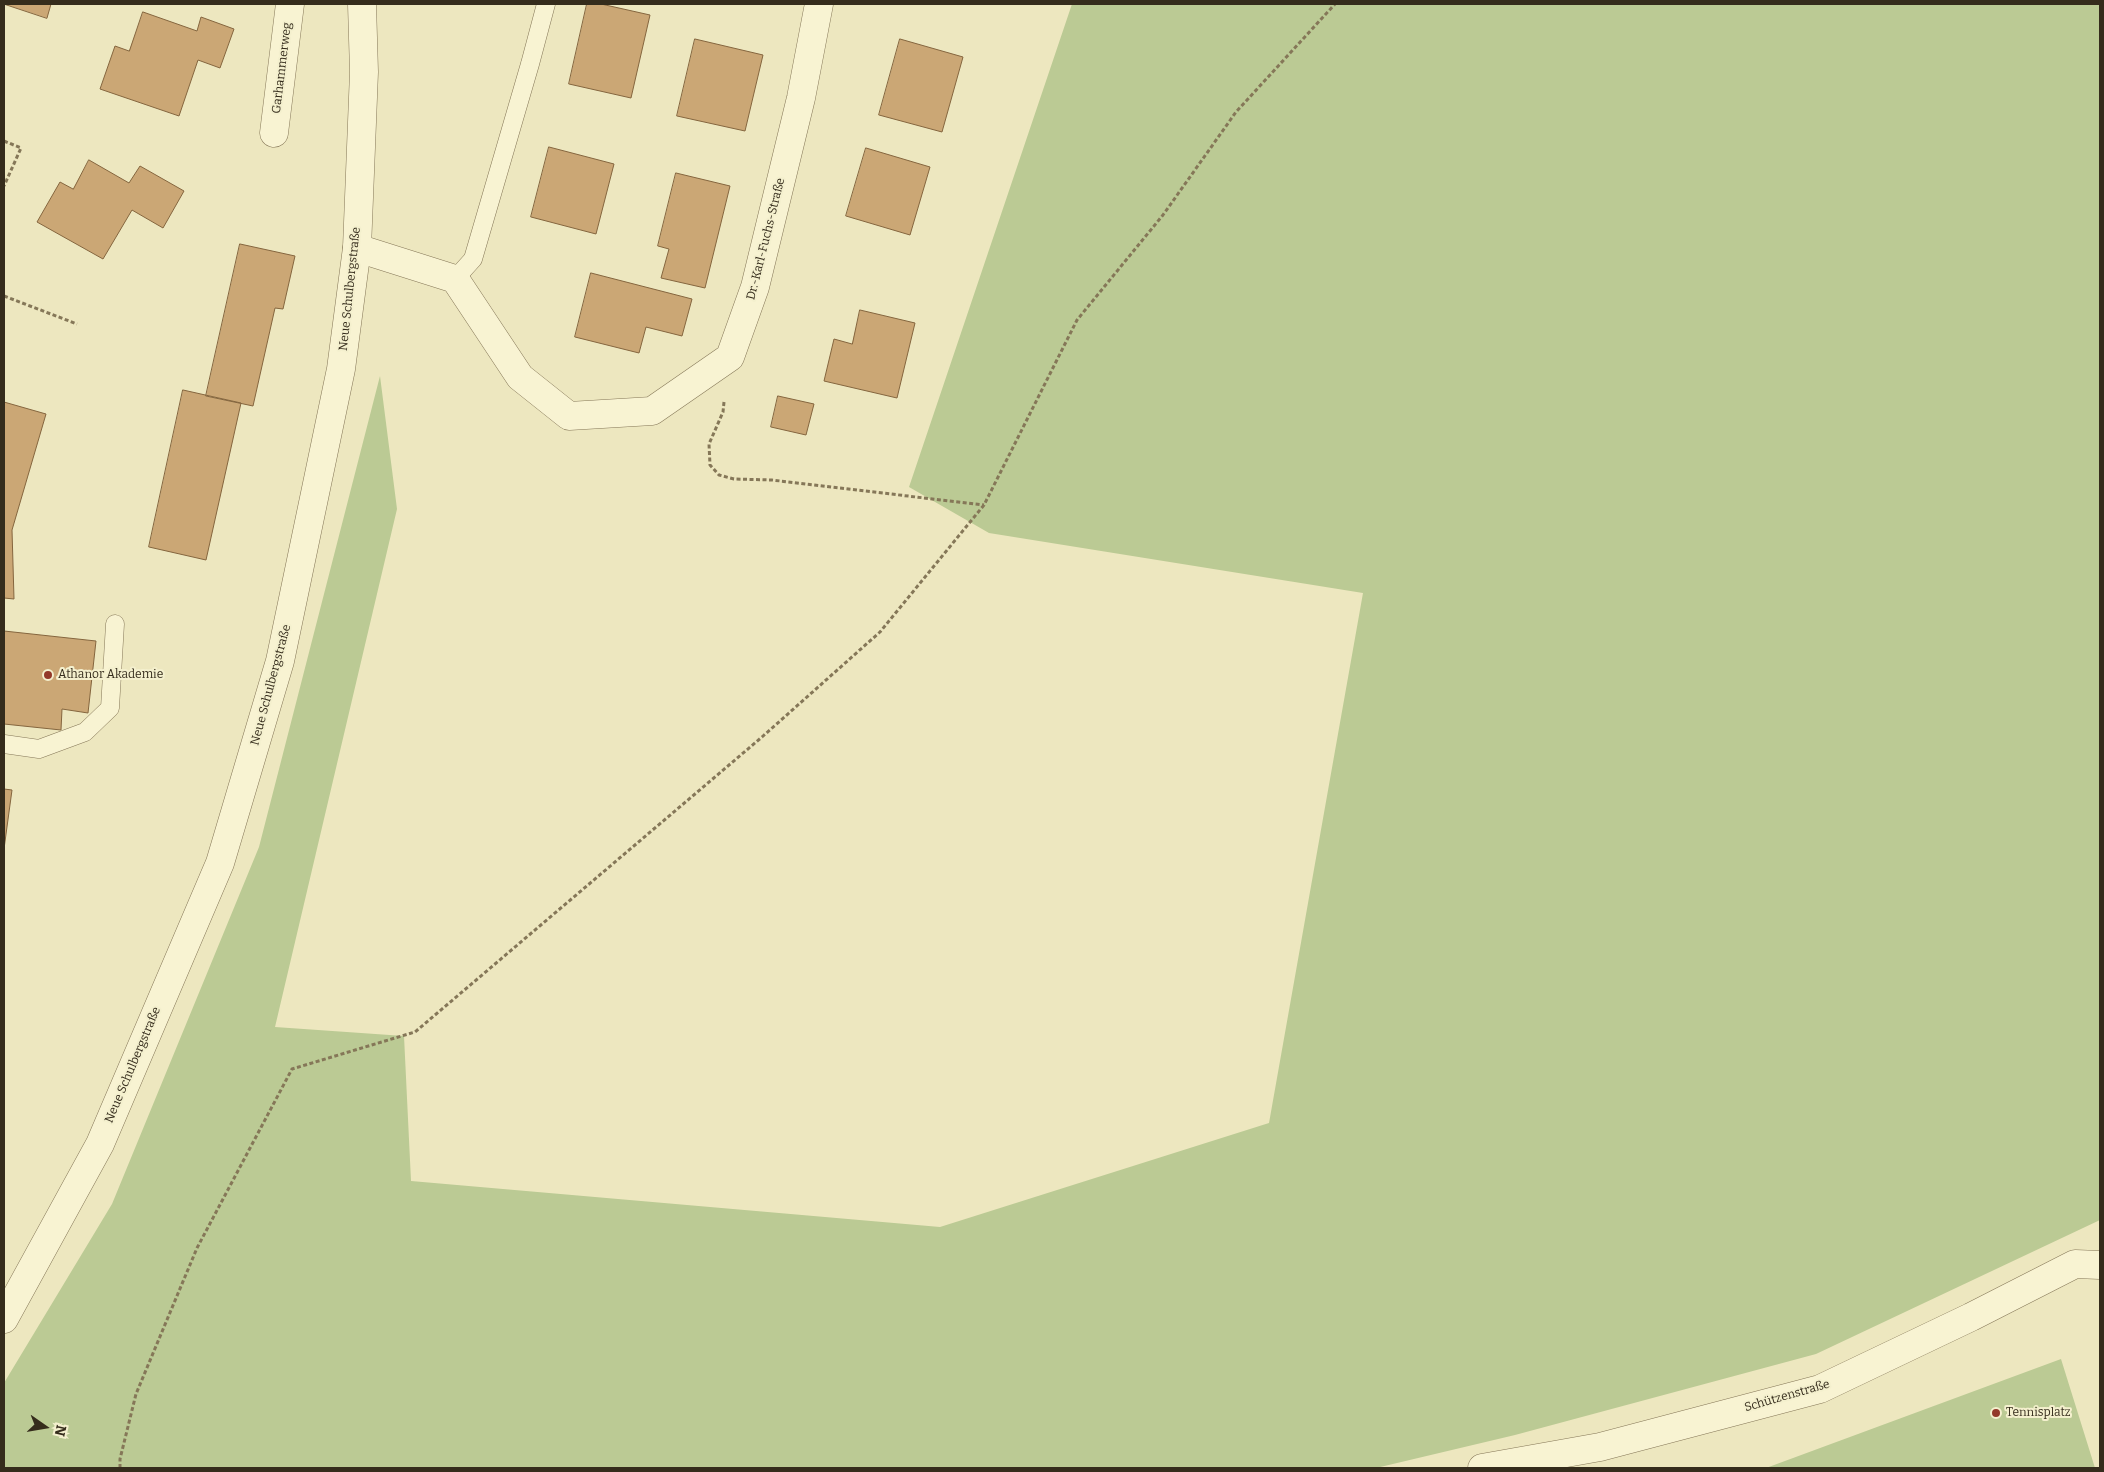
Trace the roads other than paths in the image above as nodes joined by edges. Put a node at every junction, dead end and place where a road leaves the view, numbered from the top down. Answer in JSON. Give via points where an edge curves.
{"nodes":[{"id":1,"x":290,"y":4,"type":"edge"},
{"id":2,"x":362,"y":4,"type":"edge"},
{"id":3,"x":546,"y":4,"type":"edge"},
{"id":4,"x":820,"y":4,"type":"edge"},
{"id":5,"x":274,"y":132,"type":"dead end"},
{"id":6,"x":357,"y":248,"type":"junction"},
{"id":7,"x":455,"y":279,"type":"junction"},
{"id":8,"x":115,"y":624,"type":"dead end"},
{"id":9,"x":4,"y":744,"type":"edge"},
{"id":10,"x":2100,"y":1265,"type":"edge"},
{"id":11,"x":4,"y":1320,"type":"edge"},
{"id":12,"x":1482,"y":1468,"type":"edge"}],
"edges":[{"from":1,"to":5,"type":"street","name":"Garhammerweg"},
{"from":2,"to":6,"type":"street","name":"Neue Schulbergstraße","via":[[364,72]]},
{"from":3,"to":7,"type":"lane","via":[[473,259]]},
{"from":4,"to":7,"type":"street","name":"Dr.-Karl-Fuchs-Straße","via":[[801,98],[755,287],[730,357],[652,411],[569,416],[520,377]]},
{"from":6,"to":7,"type":"street"},
{"from":6,"to":11,"type":"street","name":"Neue Schulbergstraße","via":[[341,369],[280,662],[220,863],[100,1144]]},
{"from":8,"to":9,"type":"lane","via":[[110,708],[85,732],[38,749]]},
{"from":10,"to":12,"type":"street","name":"Schützenstraße","via":[[2075,1264],[1820,1389],[1600,1447]]}]}
